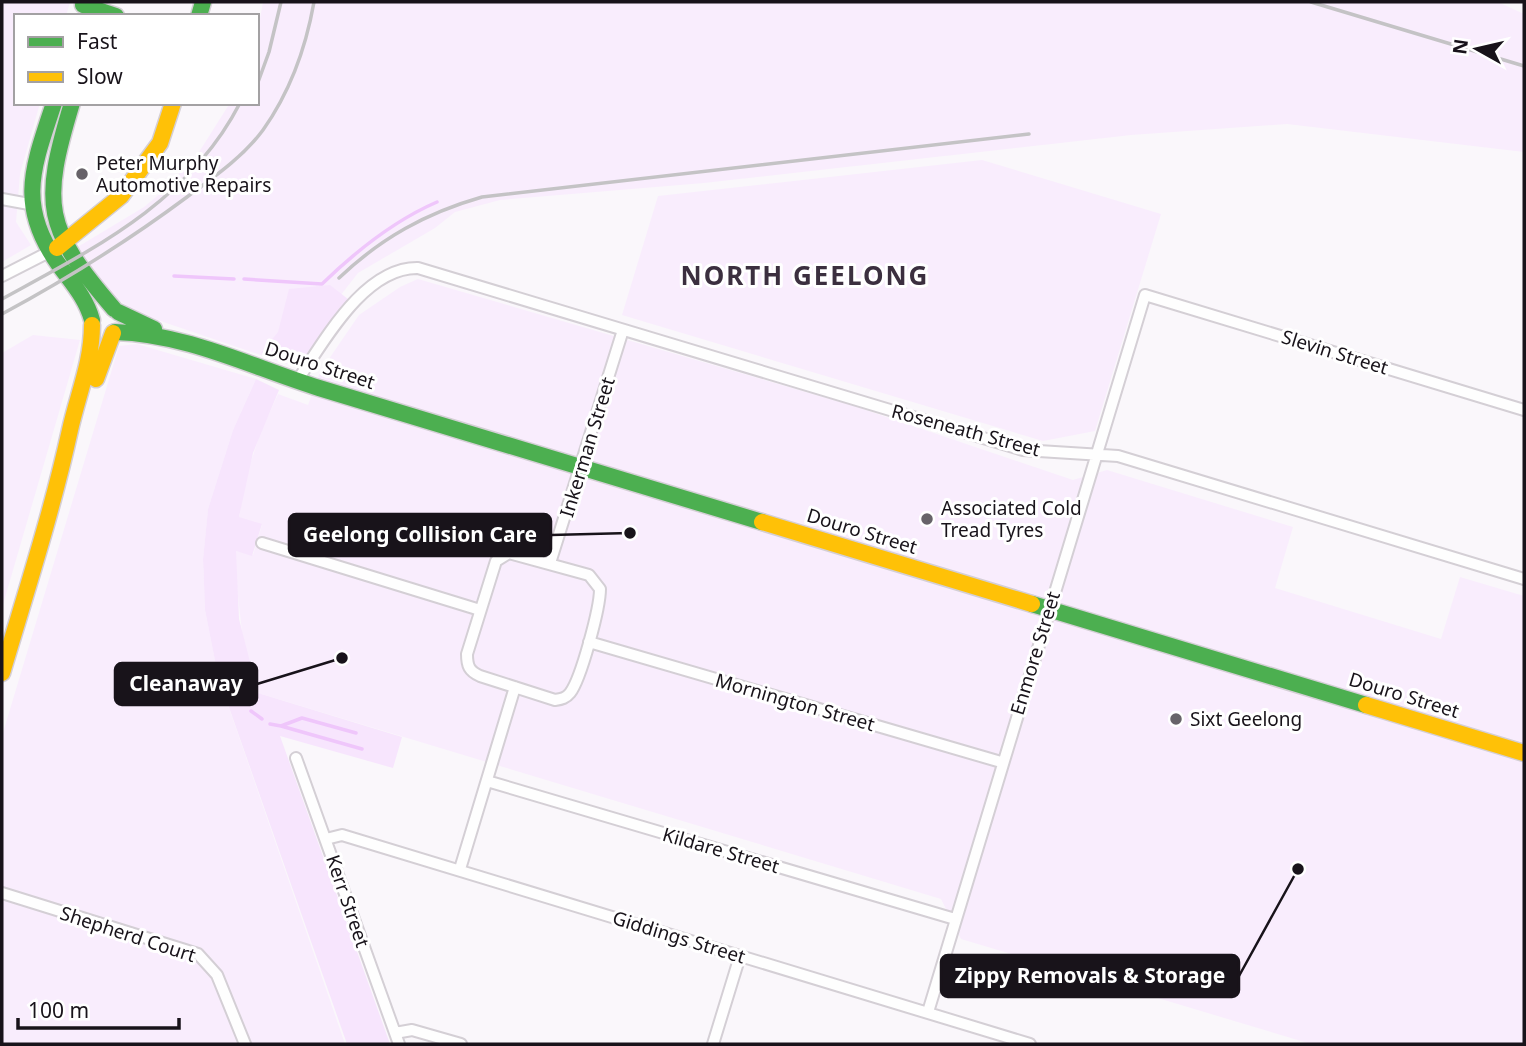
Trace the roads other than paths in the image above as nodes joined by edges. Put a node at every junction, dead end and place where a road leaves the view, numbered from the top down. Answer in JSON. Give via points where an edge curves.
{"nodes":[{"id":1,"x":82,"y":8,"type":"edge"},
{"id":2,"x":105,"y":11,"type":"edge"},
{"id":3,"x":53,"y":105,"type":"edge"},
{"id":4,"x":71,"y":105,"type":"edge"},
{"id":5,"x":172,"y":105,"type":"edge"},
{"id":6,"x":2,"y":199,"type":"edge"},
{"id":7,"x":49,"y":201,"type":"junction"},
{"id":8,"x":29,"y":204,"type":"junction"},
{"id":9,"x":65,"y":244,"type":"junction"},
{"id":10,"x":49,"y":252,"type":"junction"},
{"id":11,"x":2,"y":276,"type":"edge"},
{"id":12,"x":1146,"y":295,"type":"joint"},
{"id":13,"x":116,"y":311,"type":"junction"},
{"id":14,"x":92,"y":323,"type":"junction"},
{"id":15,"x":623,"y":330,"type":"junction"},
{"id":16,"x":114,"y":333,"type":"junction"},
{"id":17,"x":188,"y":344,"type":"junction"},
{"id":18,"x":297,"y":381,"type":"junction"},
{"id":19,"x":1524,"y":410,"type":"edge"},
{"id":20,"x":1098,"y":454,"type":"junction"},
{"id":21,"x":581,"y":467,"type":"junction"},
{"id":22,"x":62,"y":473,"type":"junction"},
{"id":23,"x":262,"y":543,"type":"dead end"},
{"id":24,"x":550,"y":563,"type":"junction"},
{"id":25,"x":1524,"y":579,"type":"edge"},
{"id":26,"x":1049,"y":608,"type":"junction"},
{"id":27,"x":480,"y":610,"type":"junction"},
{"id":28,"x":589,"y":642,"type":"junction"},
{"id":29,"x":2,"y":673,"type":"edge"},
{"id":30,"x":515,"y":687,"type":"junction"},
{"id":31,"x":1524,"y":753,"type":"edge"},
{"id":32,"x":296,"y":758,"type":"dead end"},
{"id":33,"x":1001,"y":762,"type":"junction"},
{"id":34,"x":487,"y":781,"type":"junction"},
{"id":35,"x":326,"y":839,"type":"junction"},
{"id":36,"x":460,"y":869,"type":"junction"},
{"id":37,"x":2,"y":893,"type":"edge"},
{"id":38,"x":955,"y":919,"type":"junction"},
{"id":39,"x":740,"y":956,"type":"junction"},
{"id":40,"x":928,"y":1012,"type":"junction"},
{"id":41,"x":397,"y":1039,"type":"edge"},
{"id":42,"x":245,"y":1044,"type":"edge"},
{"id":43,"x":461,"y":1044,"type":"edge"},
{"id":44,"x":713,"y":1044,"type":"edge"},
{"id":45,"x":1030,"y":1044,"type":"edge"}],
"edges":[{"from":1,"to":2,"type":"street"},
{"from":3,"to":8,"type":"street","via":[[31,179]]},
{"from":4,"to":7,"type":"street","via":[[53,165]]},
{"from":5,"to":9,"type":"street","via":[[160,143],[116,201]]},
{"from":6,"to":8,"type":"street"},
{"from":7,"to":8,"type":"street"},
{"from":7,"to":9,"type":"street","via":[[52,220]]},
{"from":8,"to":10,"type":"street","via":[[35,229]]},
{"from":9,"to":10,"type":"street"},
{"from":9,"to":13,"type":"street","via":[[86,278]]},
{"from":10,"to":11,"type":"street"},
{"from":10,"to":14,"type":"street","via":[[82,296]]},
{"from":12,"to":19,"type":"street","name":"Slevin Street"},
{"from":12,"to":20,"type":"street","name":"Enmore Street"},
{"from":13,"to":14,"type":"street","via":[[106,306],[98,309]]},
{"from":13,"to":16,"type":"street","via":[[120,325]]},
{"from":13,"to":17,"type":"street","name":"Douro Street"},
{"from":14,"to":16,"type":"street","via":[[102,334]]},
{"from":14,"to":22,"type":"street","via":[[92,352]]},
{"from":15,"to":18,"type":"street","name":"Roseneath Street","via":[[428,270],[410,269],[389,276],[345,311]]},
{"from":15,"to":20,"type":"street","name":"Roseneath Street","via":[[1023,450]]},
{"from":15,"to":21,"type":"street","name":"Inkerman Street"},
{"from":16,"to":17,"type":"street","name":"Douro Street","via":[[141,333]]},
{"from":16,"to":22,"type":"street"},
{"from":17,"to":18,"type":"street","name":"Douro Street"},
{"from":18,"to":21,"type":"street","name":"Douro Street"},
{"from":20,"to":25,"type":"street","name":"Roseneath Street","via":[[1118,456]]},
{"from":20,"to":26,"type":"street","name":"Enmore Street"},
{"from":21,"to":24,"type":"street","name":"Inkerman Street"},
{"from":21,"to":26,"type":"street","name":"Douro Street"},
{"from":22,"to":29,"type":"street"},
{"from":23,"to":27,"type":"street"},
{"from":24,"to":27,"type":"street","via":[[502,555]]},
{"from":24,"to":28,"type":"street","via":[[597,581],[600,599]]},
{"from":26,"to":31,"type":"street","name":"Douro Street"},
{"from":26,"to":33,"type":"street","name":"Enmore Street"},
{"from":27,"to":30,"type":"street","via":[[467,664],[480,676]]},
{"from":28,"to":30,"type":"street","via":[[572,691],[565,698]]},
{"from":28,"to":33,"type":"street","name":"Mornington Street"},
{"from":30,"to":34,"type":"street"},
{"from":32,"to":35,"type":"street","name":"Kerr Street"},
{"from":33,"to":38,"type":"street","name":"Enmore Street"},
{"from":34,"to":36,"type":"street"},
{"from":34,"to":38,"type":"street","name":"Kildare Street"},
{"from":35,"to":36,"type":"street","name":"Giddings Street","via":[[342,835]]},
{"from":35,"to":41,"type":"street","name":"Kerr Street"},
{"from":36,"to":39,"type":"street","name":"Giddings Street"},
{"from":37,"to":42,"type":"street","name":"Shepherd Court","via":[[198,954],[218,975]]},
{"from":38,"to":40,"type":"street","name":"Enmore Street"},
{"from":39,"to":40,"type":"street","name":"Giddings Street"},
{"from":39,"to":44,"type":"street"},
{"from":40,"to":45,"type":"street","name":"Giddings Street"},
{"from":41,"to":43,"type":"street","via":[[412,1030]]}]}
